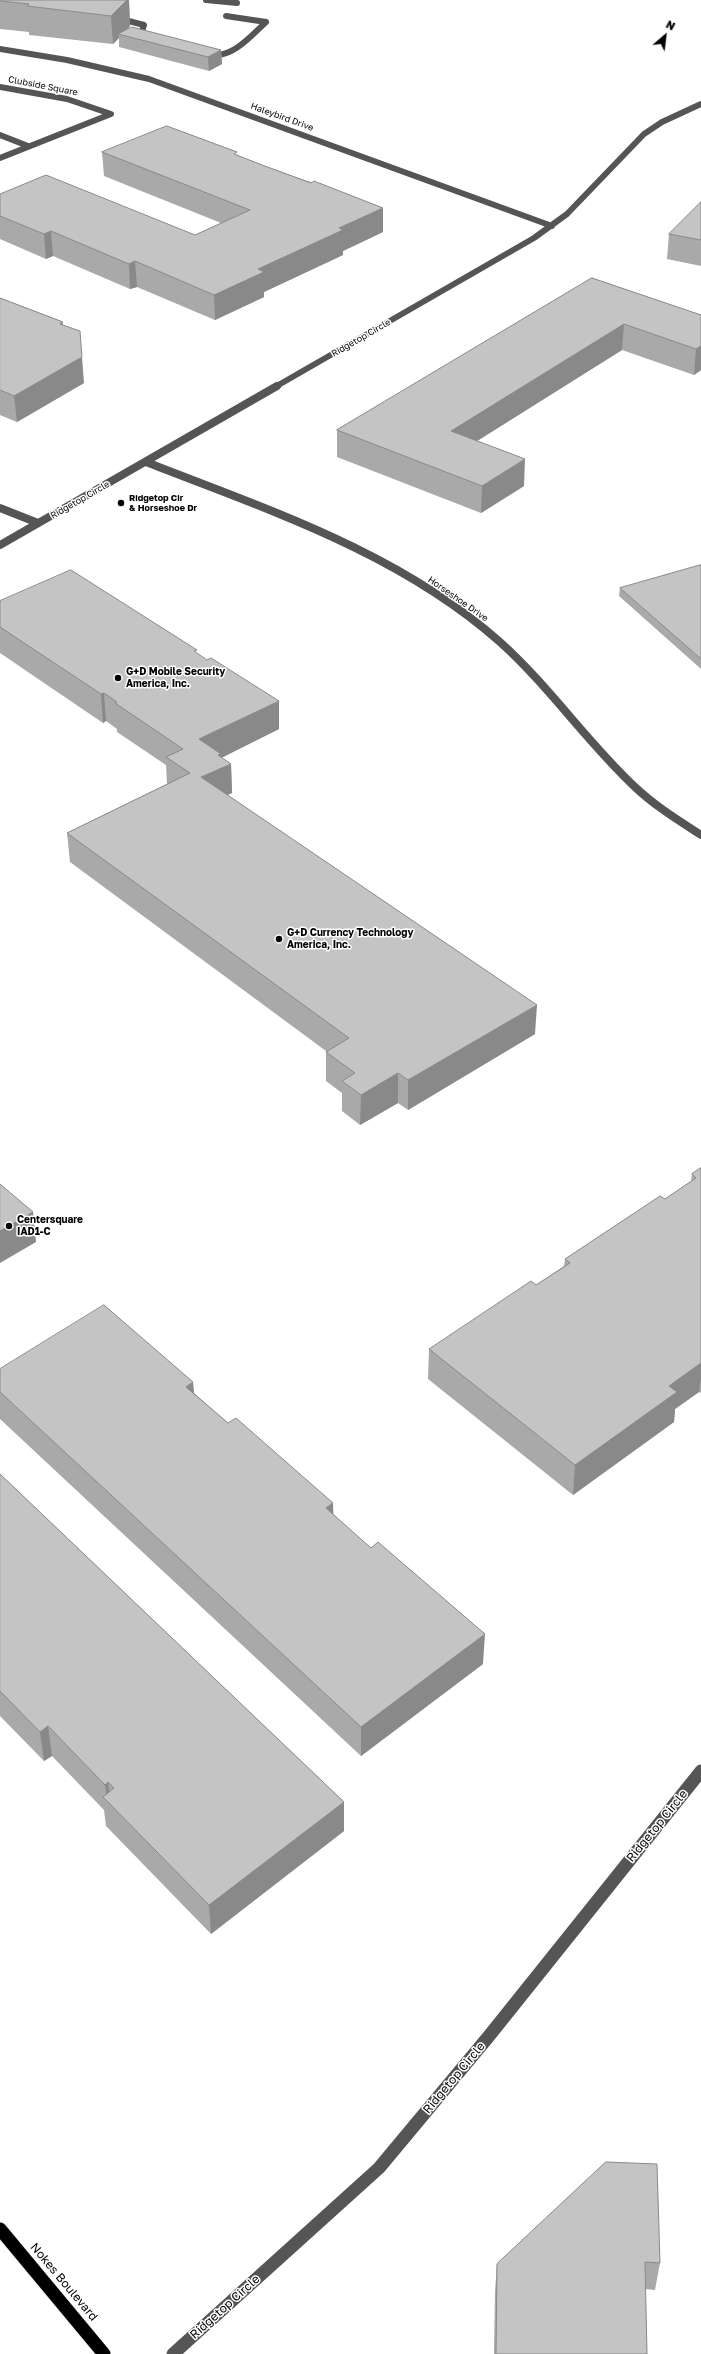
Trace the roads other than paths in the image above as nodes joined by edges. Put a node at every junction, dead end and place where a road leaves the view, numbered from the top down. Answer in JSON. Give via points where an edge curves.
{"nodes":[{"id":1,"x":206,"y":0,"type":"edge"},
{"id":2,"x":238,"y":2,"type":"edge"},
{"id":3,"x":108,"y":16,"type":"edge"},
{"id":4,"x":161,"y":41,"type":"edge"},
{"id":5,"x":0,"y":49,"type":"edge"},
{"id":6,"x":203,"y":53,"type":"edge"},
{"id":7,"x":0,"y":87,"type":"edge"},
{"id":8,"x":701,"y":104,"type":"edge"},
{"id":9,"x":0,"y":135,"type":"edge"},
{"id":10,"x":28,"y":146,"type":"junction"},
{"id":11,"x":0,"y":158,"type":"edge"},
{"id":12,"x":552,"y":226,"type":"junction"},
{"id":13,"x":146,"y":462,"type":"junction"},
{"id":14,"x":0,"y":508,"type":"edge"},
{"id":15,"x":38,"y":524,"type":"junction"},
{"id":16,"x":0,"y":545,"type":"edge"},
{"id":17,"x":701,"y":835,"type":"edge"},
{"id":18,"x":701,"y":1771,"type":"edge"},
{"id":19,"x":0,"y":2230,"type":"edge"},
{"id":20,"x":104,"y":2354,"type":"edge"},
{"id":21,"x":173,"y":2354,"type":"edge"}],
"edges":[{"from":1,"to":2,"type":"street"},
{"from":2,"to":6,"type":"street","via":[[226,16],[266,22],[240,46],[217,56]]},
{"from":3,"to":4,"type":"street","via":[[144,25],[142,31],[147,38]]},
{"from":5,"to":12,"type":"street","name":"Haleybird Drive","via":[[66,60],[155,81]]},
{"from":7,"to":10,"type":"street","name":"Clubside Square","via":[[67,99],[111,114]]},
{"from":8,"to":12,"type":"street","name":"Ridgetop Circle","via":[[662,122],[644,134],[567,214]]},
{"from":9,"to":10,"type":"street"},
{"from":10,"to":11,"type":"street","name":"Clubside Square"},
{"from":12,"to":13,"type":"street","name":"Ridgetop Circle"},
{"from":13,"to":15,"type":"street","name":"Ridgetop Circle"},
{"from":13,"to":17,"type":"street","name":"Horseshoe Drive","via":[[323,534],[384,563],[427,589],[500,642],[636,788]]},
{"from":14,"to":15,"type":"street"},
{"from":15,"to":16,"type":"street","name":"Ridgetop Circle"},
{"from":18,"to":21,"type":"street","name":"Ridgetop Circle","via":[[489,2036],[379,2168]]},
{"from":19,"to":20,"type":"main road","name":"Nokes Boulevard"}]}
